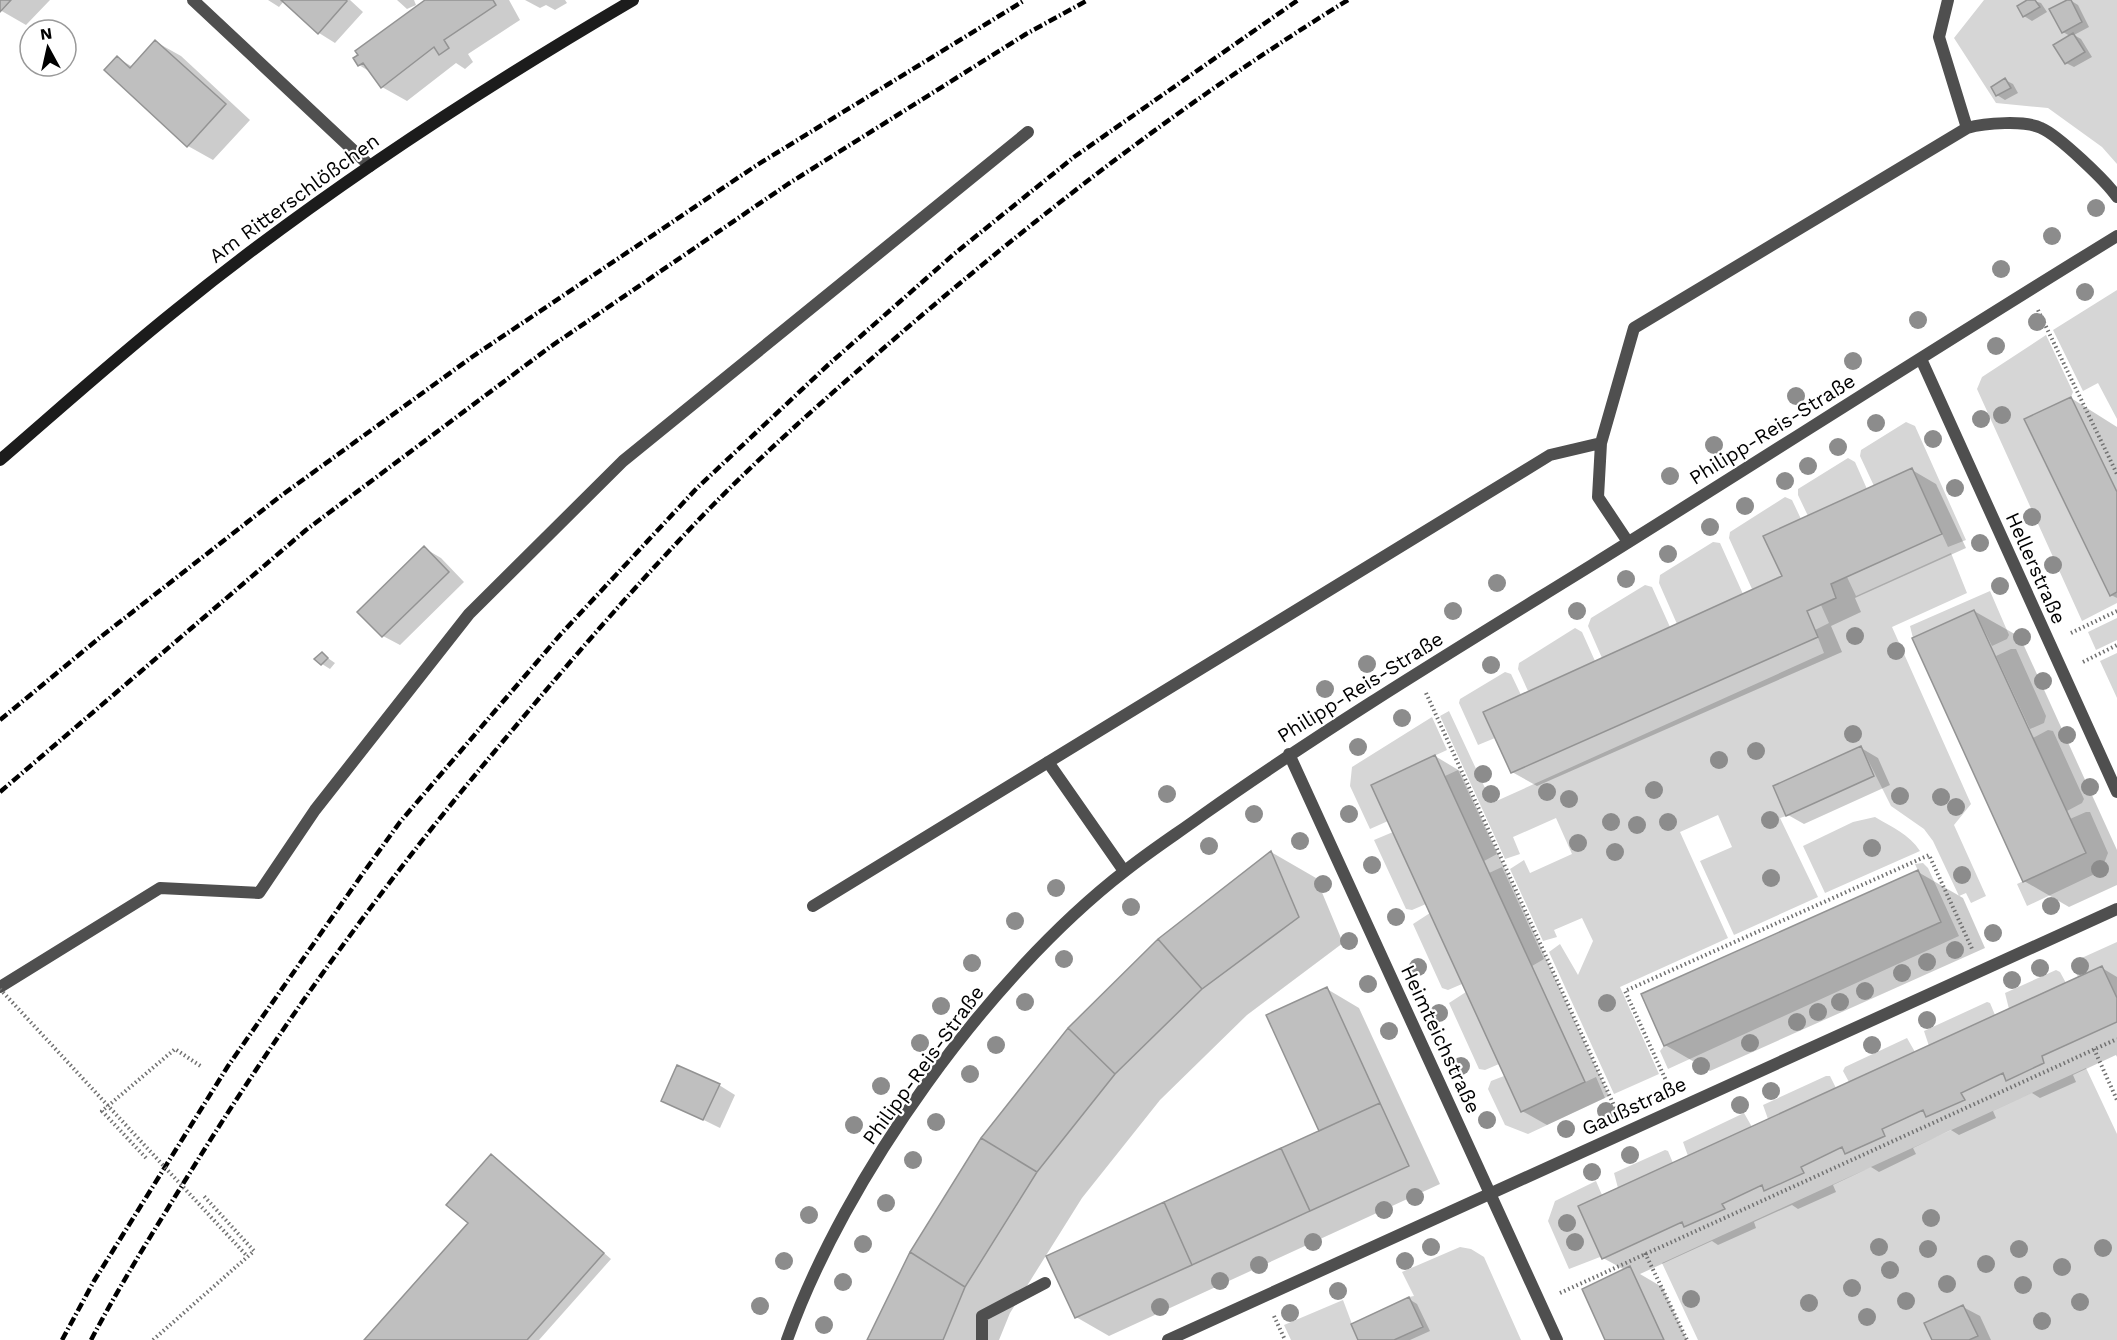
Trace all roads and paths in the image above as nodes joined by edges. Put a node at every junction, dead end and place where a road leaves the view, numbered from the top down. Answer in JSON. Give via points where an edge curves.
{"nodes":[{"id":1,"x":193,"y":0,"type":"edge"},
{"id":2,"x":633,"y":0,"type":"edge"},
{"id":3,"x":1948,"y":0,"type":"edge"},
{"id":4,"x":1967,"y":128,"type":"junction"},
{"id":5,"x":1028,"y":132,"type":"dead end"},
{"id":6,"x":370,"y":166,"type":"junction"},
{"id":7,"x":2117,"y":197,"type":"edge"},
{"id":8,"x":2117,"y":236,"type":"edge"},
{"id":9,"x":2028,"y":291,"type":"junction"},
{"id":10,"x":1921,"y":359,"type":"junction"},
{"id":11,"x":1601,"y":443,"type":"junction"},
{"id":12,"x":0,"y":460,"type":"edge"},
{"id":13,"x":2117,"y":474,"type":"edge"},
{"id":14,"x":1628,"y":542,"type":"junction"},
{"id":15,"x":2117,"y":611,"type":"edge"},
{"id":16,"x":2048,"y":644,"type":"junction"},
{"id":17,"x":2117,"y":645,"type":"edge"},
{"id":18,"x":2061,"y":672,"type":"junction"},
{"id":19,"x":1417,"y":674,"type":"junction"},
{"id":20,"x":1289,"y":754,"type":"junction"},
{"id":21,"x":1048,"y":762,"type":"junction"},
{"id":22,"x":2117,"y":792,"type":"edge"},
{"id":23,"x":1124,"y":871,"type":"junction"},
{"id":24,"x":813,"y":906,"type":"dead end"},
{"id":25,"x":2117,"y":909,"type":"edge"},
{"id":26,"x":1983,"y":970,"type":"junction"},
{"id":27,"x":0,"y":988,"type":"edge"},
{"id":28,"x":2117,"y":1039,"type":"edge"},
{"id":29,"x":2094,"y":1049,"type":"junction"},
{"id":30,"x":202,"y":1067,"type":"dead end"},
{"id":31,"x":2117,"y":1100,"type":"edge"},
{"id":32,"x":108,"y":1106,"type":"junction"},
{"id":33,"x":1678,"y":1107,"type":"junction"},
{"id":34,"x":1625,"y":1132,"type":"junction"},
{"id":35,"x":146,"y":1158,"type":"dead end"},
{"id":36,"x":1490,"y":1193,"type":"junction"},
{"id":37,"x":203,"y":1195,"type":"dead end"},
{"id":38,"x":1645,"y":1253,"type":"junction"},
{"id":39,"x":247,"y":1256,"type":"junction"},
{"id":40,"x":1045,"y":1283,"type":"dead end"},
{"id":41,"x":1540,"y":1302,"type":"junction"},
{"id":42,"x":153,"y":1340,"type":"edge"},
{"id":43,"x":787,"y":1340,"type":"edge"},
{"id":44,"x":982,"y":1340,"type":"edge"},
{"id":45,"x":1168,"y":1340,"type":"edge"},
{"id":46,"x":1557,"y":1340,"type":"edge"},
{"id":47,"x":1687,"y":1340,"type":"edge"}],
"edges":[{"from":1,"to":6,"type":"street"},
{"from":2,"to":6,"type":"main road","name":"Am Ritterschlößchen","via":[[517,68]]},
{"from":3,"to":4,"type":"street","via":[[1939,37]]},
{"from":4,"to":7,"type":"street","via":[[1990,122],[2041,128],[2106,182]]},
{"from":4,"to":11,"type":"street","via":[[1634,328]]},
{"from":5,"to":27,"type":"street","via":[[623,461],[470,614],[315,810],[260,893],[160,888]]},
{"from":6,"to":12,"type":"main road","name":"Am Ritterschlößchen","via":[[176,310]]},
{"from":8,"to":9,"type":"street","name":"Philipp-Reis-Straße"},
{"from":9,"to":10,"type":"street","name":"Philipp-Reis-Straße"},
{"from":9,"to":13,"type":"path"},
{"from":10,"to":14,"type":"street","name":"Philipp-Reis-Straße"},
{"from":10,"to":16,"type":"street","name":"Hellerstraße"},
{"from":11,"to":14,"type":"street","via":[[1598,497]]},
{"from":11,"to":21,"type":"street","via":[[1550,455]]},
{"from":14,"to":19,"type":"street","name":"Philipp-Reis-Straße"},
{"from":15,"to":16,"type":"path"},
{"from":16,"to":18,"type":"street","name":"Hellerstraße"},
{"from":17,"to":18,"type":"path"},
{"from":18,"to":22,"type":"street","name":"Hellerstraße"},
{"from":19,"to":20,"type":"street","name":"Philipp-Reis-Straße"},
{"from":19,"to":34,"type":"path"},
{"from":20,"to":23,"type":"street","name":"Philipp-Reis-Straße"},
{"from":20,"to":36,"type":"street","name":"Heimteichstraße"},
{"from":21,"to":23,"type":"street"},
{"from":21,"to":24,"type":"street"},
{"from":23,"to":43,"type":"street","name":"Philipp-Reis-Straße","via":[[1052,935],[970,1027],[908,1112],[851,1201]]},
{"from":25,"to":26,"type":"street","name":"Gaußstraße"},
{"from":26,"to":33,"type":"street","name":"Gaußstraße"},
{"from":26,"to":33,"type":"path","via":[[1929,855],[1625,991]]},
{"from":27,"to":32,"type":"path","bridge":true},
{"from":28,"to":29,"type":"path"},
{"from":29,"to":31,"type":"path"},
{"from":29,"to":38,"type":"path"},
{"from":30,"to":32,"type":"path","via":[[175,1049]]},
{"from":32,"to":35,"type":"path","bridge":true,"via":[[102,1111]]},
{"from":32,"to":39,"type":"path","bridge":true},
{"from":33,"to":34,"type":"street","name":"Gaußstraße"},
{"from":34,"to":36,"type":"street","name":"Gaußstraße"},
{"from":36,"to":41,"type":"street","name":"Heimteichstraße"},
{"from":36,"to":45,"type":"street","name":"Gaußstraße"},
{"from":37,"to":39,"type":"path","bridge":true,"via":[[254,1251]]},
{"from":38,"to":41,"type":"path"},
{"from":38,"to":47,"type":"path"},
{"from":39,"to":42,"type":"path"},
{"from":40,"to":44,"type":"street","via":[[981,1316]]},
{"from":41,"to":46,"type":"street","name":"Heimteichstraße"}]}
